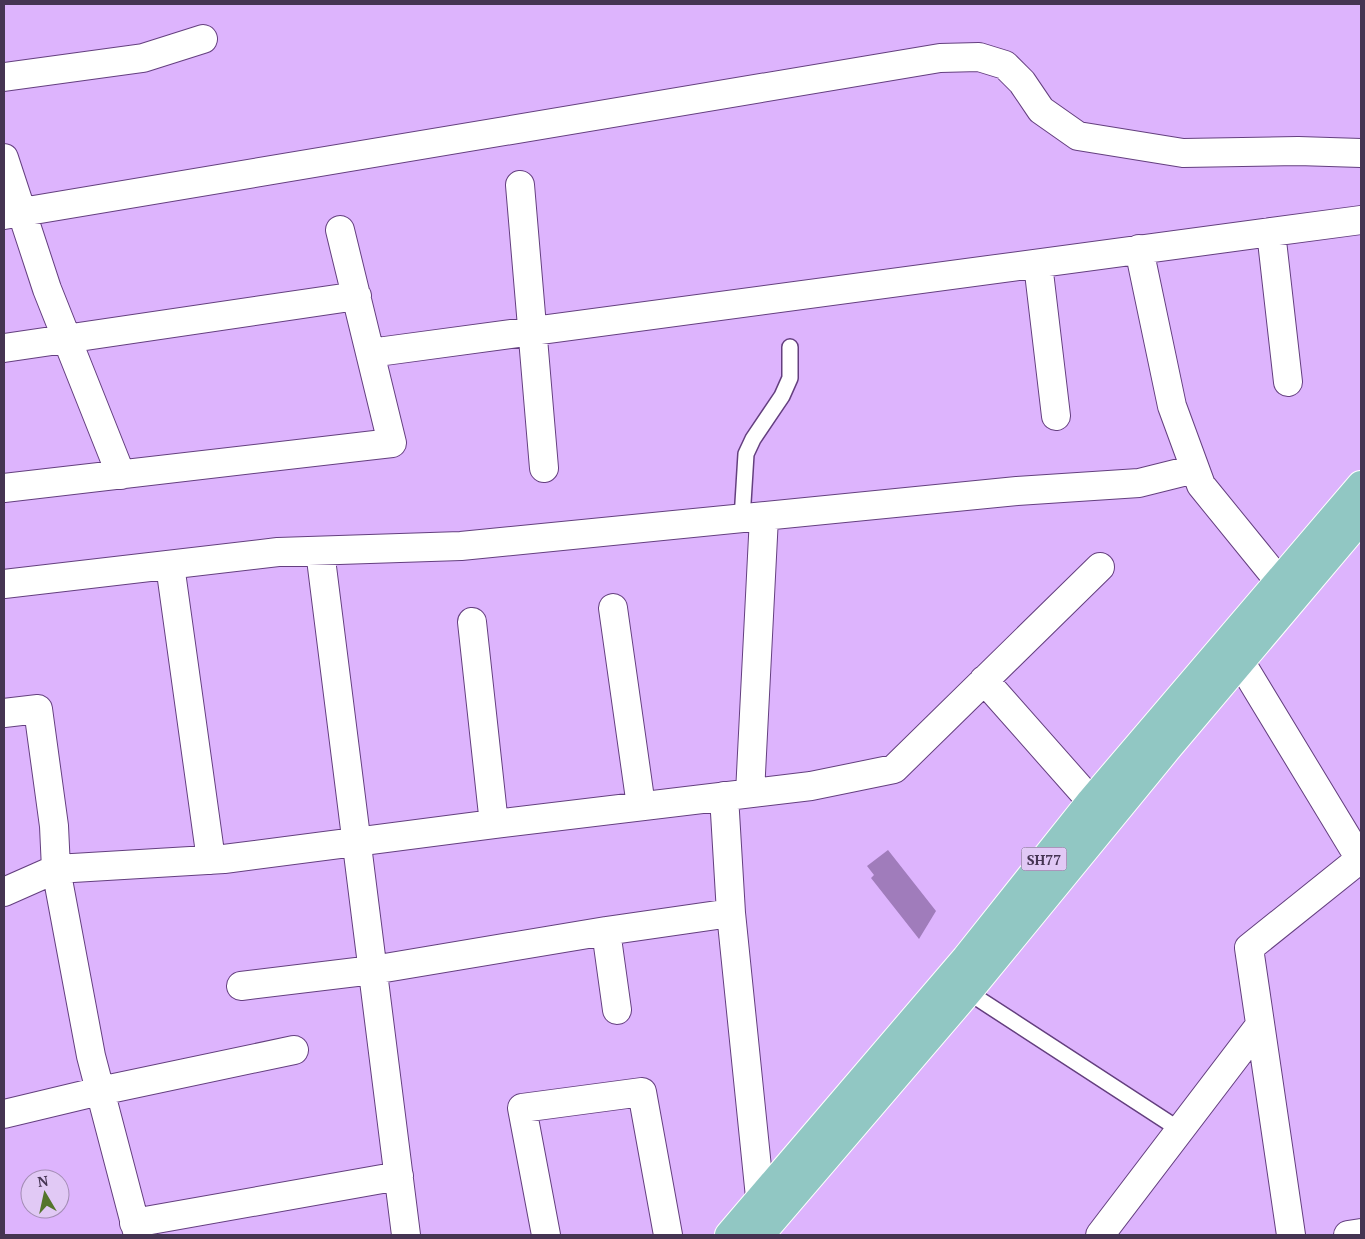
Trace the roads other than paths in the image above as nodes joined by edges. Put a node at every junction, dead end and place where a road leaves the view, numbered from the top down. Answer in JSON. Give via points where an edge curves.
{"nodes":[{"id":1,"x":203,"y":40,"type":"dead end"},
{"id":2,"x":4,"y":77,"type":"edge"},
{"id":3,"x":1361,"y":153,"type":"edge"},
{"id":4,"x":4,"y":158,"type":"edge"},
{"id":5,"x":520,"y":185,"type":"dead end"},
{"id":6,"x":13,"y":214,"type":"edge"},
{"id":7,"x":1361,"y":220,"type":"edge"},
{"id":8,"x":340,"y":230,"type":"dead end"},
{"id":9,"x":1271,"y":232,"type":"junction"},
{"id":10,"x":1139,"y":249,"type":"junction"},
{"id":11,"x":1038,"y":264,"type":"junction"},
{"id":12,"x":356,"y":296,"type":"junction"},
{"id":13,"x":532,"y":331,"type":"junction"},
{"id":14,"x":66,"y":339,"type":"junction"},
{"id":15,"x":790,"y":347,"type":"dead end"},
{"id":16,"x":4,"y":348,"type":"edge"},
{"id":17,"x":370,"y":353,"type":"junction"},
{"id":18,"x":1288,"y":382,"type":"dead end"},
{"id":19,"x":1056,"y":416,"type":"dead end"},
{"id":20,"x":544,"y":468,"type":"dead end"},
{"id":21,"x":1195,"y":469,"type":"junction"},
{"id":22,"x":121,"y":475,"type":"junction"},
{"id":23,"x":1361,"y":484,"type":"edge"},
{"id":24,"x":4,"y":488,"type":"edge"},
{"id":25,"x":753,"y":518,"type":"junction"},
{"id":26,"x":1361,"y":519,"type":"edge"},
{"id":27,"x":320,"y":551,"type":"junction"},
{"id":28,"x":170,"y":565,"type":"junction"},
{"id":29,"x":1100,"y":567,"type":"dead end"},
{"id":30,"x":1279,"y":581,"type":"junction"},
{"id":31,"x":4,"y":584,"type":"edge"},
{"id":32,"x":613,"y":608,"type":"dead end"},
{"id":33,"x":472,"y":622,"type":"dead end"},
{"id":34,"x":1240,"y":661,"type":"junction"},
{"id":35,"x":984,"y":680,"type":"junction"},
{"id":36,"x":4,"y":713,"type":"edge"},
{"id":37,"x":737,"y":795,"type":"junction"},
{"id":38,"x":1091,"y":801,"type":"junction"},
{"id":39,"x":641,"y":806,"type":"junction"},
{"id":40,"x":494,"y":824,"type":"junction"},
{"id":41,"x":357,"y":842,"type":"junction"},
{"id":42,"x":211,"y":860,"type":"junction"},
{"id":43,"x":1361,"y":860,"type":"edge"},
{"id":44,"x":56,"y":870,"type":"junction"},
{"id":45,"x":4,"y":892,"type":"edge"},
{"id":46,"x":731,"y":913,"type":"junction"},
{"id":47,"x":606,"y":931,"type":"junction"},
{"id":48,"x":373,"y":970,"type":"junction"},
{"id":49,"x":241,"y":986,"type":"dead end"},
{"id":50,"x":968,"y":992,"type":"junction"},
{"id":51,"x":618,"y":1010,"type":"dead end"},
{"id":52,"x":1260,"y":1025,"type":"junction"},
{"id":53,"x":294,"y":1050,"type":"dead end"},
{"id":54,"x":100,"y":1090,"type":"junction"},
{"id":55,"x":4,"y":1114,"type":"edge"},
{"id":56,"x":1180,"y":1130,"type":"junction"},
{"id":57,"x":399,"y":1176,"type":"junction"},
{"id":58,"x":760,"y":1198,"type":"junction"},
{"id":59,"x":136,"y":1229,"type":"edge"},
{"id":60,"x":1361,"y":1234,"type":"edge"},
{"id":61,"x":406,"y":1235,"type":"edge"},
{"id":62,"x":546,"y":1235,"type":"edge"},
{"id":63,"x":668,"y":1235,"type":"edge"},
{"id":64,"x":729,"y":1235,"type":"edge"},
{"id":65,"x":760,"y":1235,"type":"edge"},
{"id":66,"x":1100,"y":1235,"type":"edge"},
{"id":67,"x":1291,"y":1235,"type":"edge"},
{"id":68,"x":1348,"y":1235,"type":"edge"}],
"edges":[{"from":1,"to":2,"type":"street","via":[[143,58]]},
{"from":3,"to":6,"type":"street","via":[[1183,153],[1078,136],[1041,110],[1022,82],[1005,65],[979,58],[940,58]]},
{"from":4,"to":6,"type":"street"},
{"from":5,"to":13,"type":"street"},
{"from":6,"to":14,"type":"street"},
{"from":7,"to":9,"type":"street"},
{"from":8,"to":12,"type":"street"},
{"from":9,"to":10,"type":"street"},
{"from":9,"to":18,"type":"street"},
{"from":10,"to":11,"type":"street"},
{"from":10,"to":21,"type":"street","via":[[1172,406]]},
{"from":11,"to":13,"type":"street"},
{"from":11,"to":19,"type":"street"},
{"from":12,"to":14,"type":"street"},
{"from":12,"to":17,"type":"street"},
{"from":13,"to":17,"type":"street"},
{"from":13,"to":20,"type":"street"},
{"from":14,"to":16,"type":"street"},
{"from":14,"to":22,"type":"street"},
{"from":15,"to":25,"type":"lane","via":[[790,378],[746,454]]},
{"from":17,"to":22,"type":"street","via":[[392,443]]},
{"from":21,"to":25,"type":"street","via":[[1139,482]]},
{"from":21,"to":30,"type":"street","via":[[1201,485]]},
{"from":22,"to":24,"type":"street"},
{"from":23,"to":30,"type":"main road","number":"SH77"},
{"from":25,"to":27,"type":"street","via":[[460,546]]},
{"from":25,"to":37,"type":"street"},
{"from":26,"to":34,"type":"main road","number":"SH77"},
{"from":27,"to":28,"type":"street","via":[[278,552]]},
{"from":27,"to":41,"type":"street"},
{"from":28,"to":31,"type":"street"},
{"from":28,"to":42,"type":"street"},
{"from":29,"to":35,"type":"street"},
{"from":30,"to":38,"type":"main road","number":"SH77"},
{"from":32,"to":39,"type":"street"},
{"from":33,"to":40,"type":"street"},
{"from":34,"to":43,"type":"street"},
{"from":34,"to":50,"type":"main road","number":"SH77"},
{"from":35,"to":37,"type":"street","via":[[894,770],[811,786]]},
{"from":35,"to":38,"type":"street"},
{"from":36,"to":44,"type":"street","via":[[38,708],[54,826]]},
{"from":37,"to":39,"type":"street"},
{"from":37,"to":46,"type":"street"},
{"from":38,"to":58,"type":"main road","number":"SH77","via":[[966,958]]},
{"from":39,"to":40,"type":"street"},
{"from":40,"to":41,"type":"street"},
{"from":41,"to":42,"type":"street"},
{"from":41,"to":48,"type":"street"},
{"from":42,"to":44,"type":"street"},
{"from":43,"to":52,"type":"street","via":[[1249,948]]},
{"from":44,"to":45,"type":"street"},
{"from":44,"to":54,"type":"street"},
{"from":46,"to":47,"type":"street"},
{"from":46,"to":58,"type":"street"},
{"from":47,"to":48,"type":"street"},
{"from":47,"to":51,"type":"street"},
{"from":48,"to":49,"type":"street"},
{"from":48,"to":57,"type":"street"},
{"from":50,"to":56,"type":"lane"},
{"from":50,"to":65,"type":"main road","number":"SH77"},
{"from":52,"to":56,"type":"street"},
{"from":52,"to":67,"type":"street"},
{"from":53,"to":54,"type":"street"},
{"from":54,"to":55,"type":"street"},
{"from":54,"to":59,"type":"street"},
{"from":56,"to":66,"type":"street"},
{"from":57,"to":59,"type":"street"},
{"from":57,"to":61,"type":"street"},
{"from":58,"to":64,"type":"main road","number":"SH77"},
{"from":60,"to":68,"type":"street"},
{"from":62,"to":63,"type":"street","via":[[522,1108],[642,1092]]}]}
